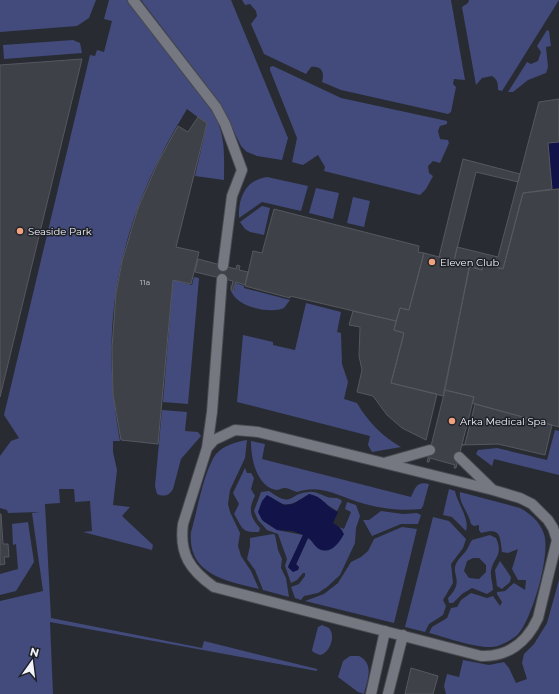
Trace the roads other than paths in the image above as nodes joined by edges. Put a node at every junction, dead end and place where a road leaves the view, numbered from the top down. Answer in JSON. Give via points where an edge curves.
{"nodes":[{"id":1,"x":133,"y":0,"type":"edge"},
{"id":2,"x":223,"y":266,"type":"dead end"},
{"id":3,"x":222,"y":279,"type":"dead end"},
{"id":4,"x":207,"y":448,"type":"junction"},
{"id":5,"x":430,"y":450,"type":"dead end"},
{"id":6,"x":459,"y":457,"type":"dead end"},
{"id":7,"x":384,"y":463,"type":"junction"},
{"id":8,"x":493,"y":490,"type":"junction"},
{"id":9,"x":385,"y":631,"type":"junction"},
{"id":10,"x":403,"y":636,"type":"junction"},
{"id":11,"x":371,"y":694,"type":"edge"},
{"id":12,"x":388,"y":694,"type":"edge"}],
"edges":[{"from":1,"to":2,"type":"lane","via":[[216,106],[242,170],[232,196]]},
{"from":3,"to":4,"type":"lane"},
{"from":4,"to":7,"type":"lane","via":[[214,440],[235,430],[258,432]]},
{"from":4,"to":9,"type":"lane","via":[[183,524],[182,537],[184,551],[200,577],[214,587]]},
{"from":5,"to":7,"type":"lane"},
{"from":6,"to":8,"type":"lane"},
{"from":7,"to":8,"type":"lane"},
{"from":8,"to":10,"type":"lane","via":[[532,504],[548,520],[557,540],[538,618],[533,628],[518,645],[491,656],[481,656]]},
{"from":9,"to":10,"type":"lane"},
{"from":9,"to":11,"type":"lane"},
{"from":10,"to":12,"type":"lane"}]}
